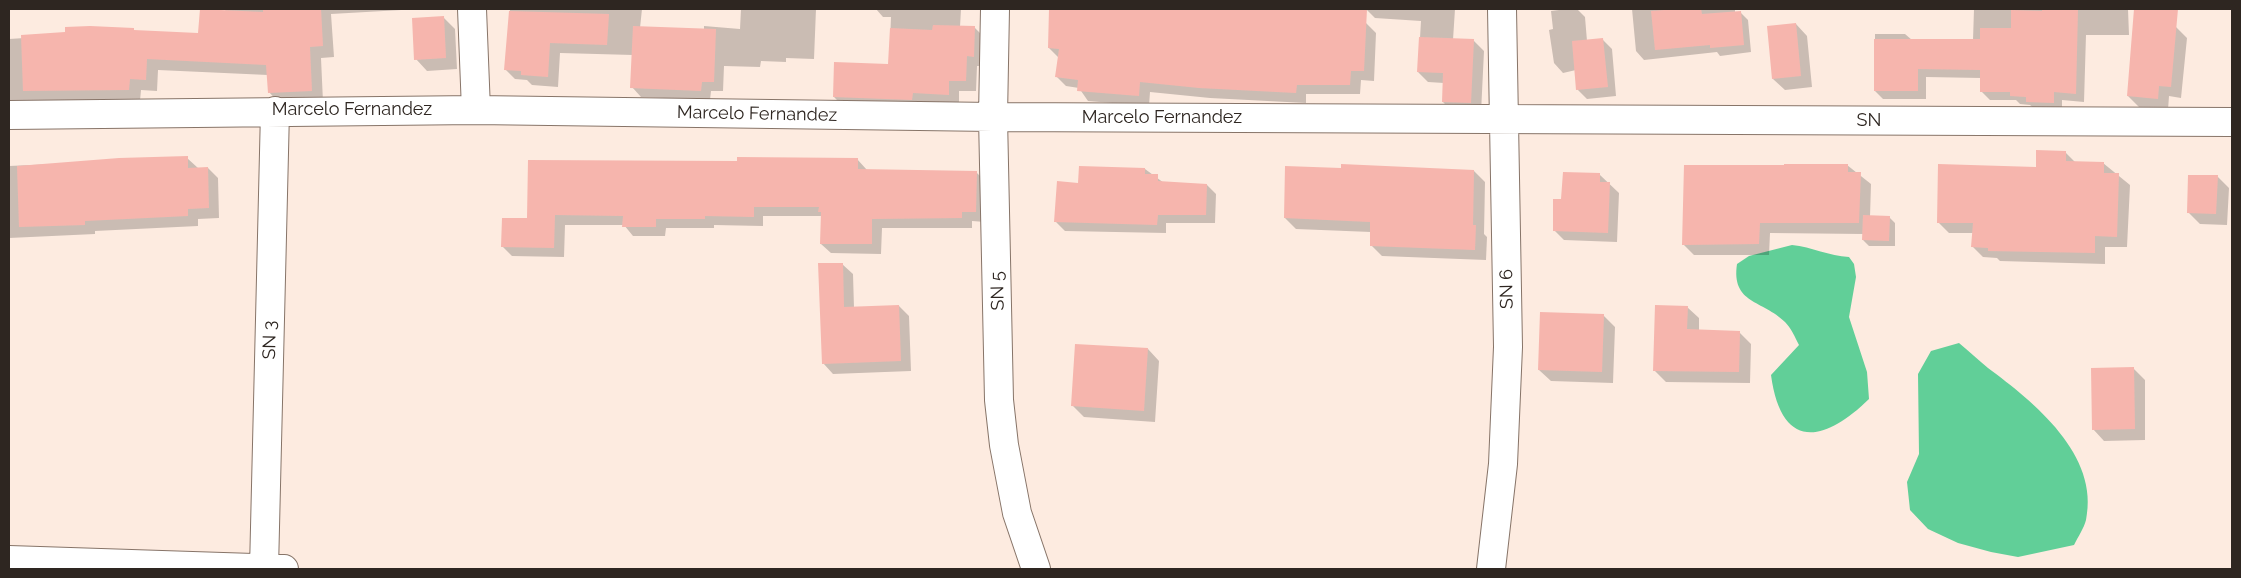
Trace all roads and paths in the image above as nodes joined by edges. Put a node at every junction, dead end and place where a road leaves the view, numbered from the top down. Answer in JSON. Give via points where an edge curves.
{"nodes":[{"id":1,"x":472,"y":9,"type":"edge"},
{"id":2,"x":995,"y":9,"type":"edge"},
{"id":3,"x":1502,"y":9,"type":"edge"},
{"id":4,"x":275,"y":110,"type":"junction"},
{"id":5,"x":476,"y":110,"type":"junction"},
{"id":6,"x":9,"y":115,"type":"edge"},
{"id":7,"x":994,"y":117,"type":"junction"},
{"id":8,"x":1506,"y":119,"type":"junction"},
{"id":9,"x":2232,"y":122,"type":"edge"},
{"id":10,"x":9,"y":560,"type":"edge"},
{"id":11,"x":264,"y":569,"type":"edge"},
{"id":12,"x":284,"y":569,"type":"edge"},
{"id":13,"x":1036,"y":569,"type":"edge"},
{"id":14,"x":1491,"y":569,"type":"edge"}],
"edges":[{"from":1,"to":5,"type":"street"},
{"from":2,"to":7,"type":"street","name":"SN 5"},
{"from":3,"to":8,"type":"street","name":"SN 6"},
{"from":4,"to":5,"type":"street","name":"Marcelo Fernandez"},
{"from":4,"to":6,"type":"street","name":"Marcelo Fernandez"},
{"from":4,"to":11,"type":"street","name":"SN 3"},
{"from":5,"to":7,"type":"street","name":"Marcelo Fernandez"},
{"from":7,"to":8,"type":"street","name":"Marcelo Fernandez"},
{"from":7,"to":13,"type":"street","name":"SN 5","via":[[999,400],[1017,513]]},
{"from":8,"to":9,"type":"street","name":"SN"},
{"from":8,"to":14,"type":"street","name":"SN 6","via":[[1508,347],[1503,464]]},
{"from":10,"to":11,"type":"street"},
{"from":11,"to":12,"type":"street"}]}
